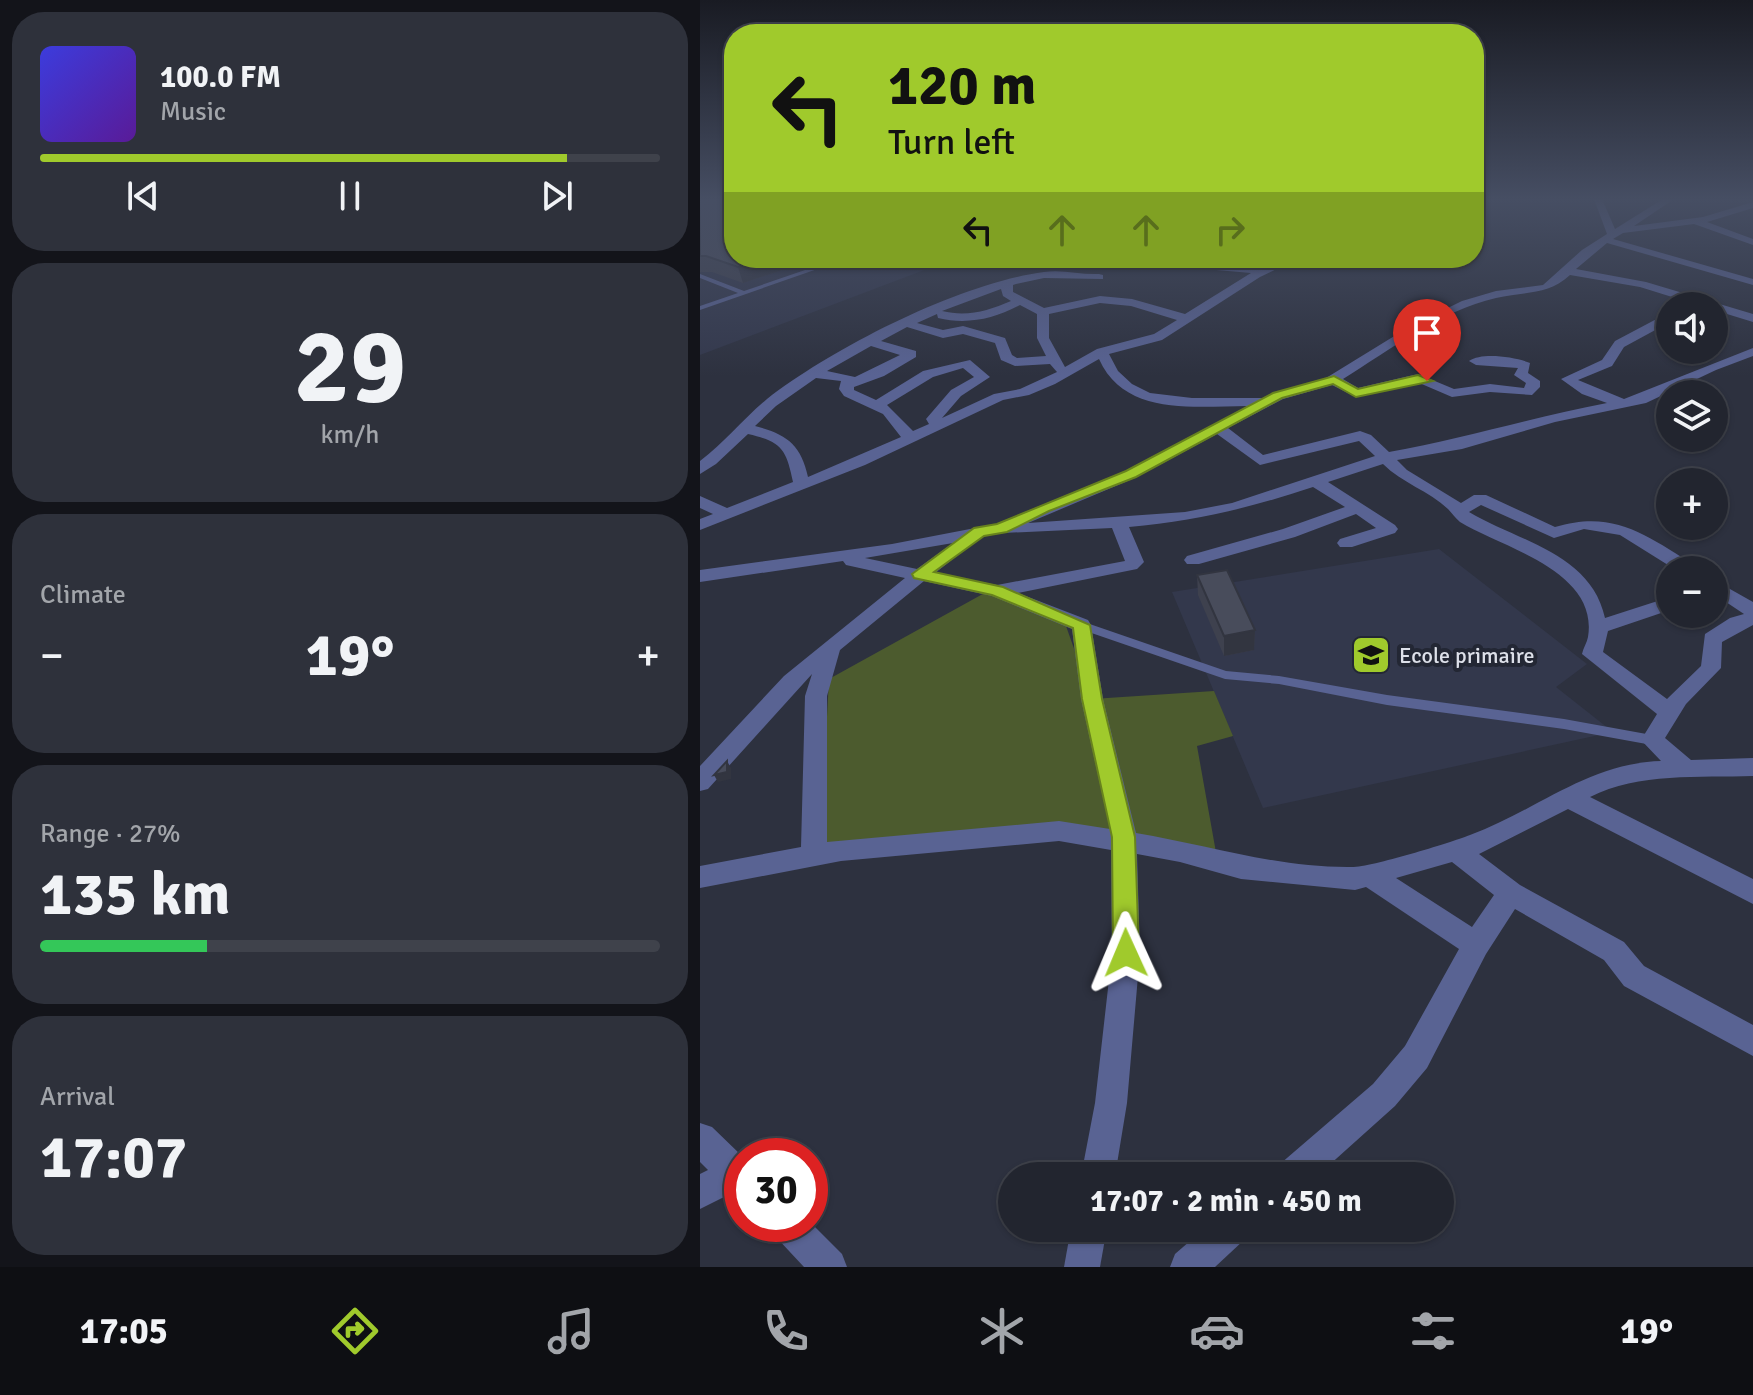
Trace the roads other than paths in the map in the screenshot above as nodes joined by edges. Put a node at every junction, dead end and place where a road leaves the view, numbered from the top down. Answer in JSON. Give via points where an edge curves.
{"nodes":[{"id":1,"x":1581,"y":258,"type":"edge"},
{"id":2,"x":1649,"y":258,"type":"edge"},
{"id":3,"x":1671,"y":258,"type":"edge"},
{"id":4,"x":817,"y":268,"type":"edge"},
{"id":5,"x":1224,"y":268,"type":"edge"},
{"id":6,"x":1271,"y":268,"type":"edge"},
{"id":7,"x":1264,"y":271,"type":"junction"},
{"id":8,"x":1569,"y":271,"type":"junction"},
{"id":9,"x":700,"y":276,"type":"edge"},
{"id":10,"x":1099,"y":277,"type":"dead end"},
{"id":11,"x":1753,"y":282,"type":"edge"},
{"id":12,"x":1632,"y":283,"type":"junction"},
{"id":13,"x":1007,"y":284,"type":"junction"},
{"id":14,"x":1658,"y":292,"type":"edge"},
{"id":15,"x":744,"y":293,"type":"junction"},
{"id":16,"x":1021,"y":300,"type":"junction"},
{"id":17,"x":700,"y":308,"type":"edge"},
{"id":18,"x":1728,"y":310,"type":"edge"},
{"id":19,"x":934,"y":312,"type":"junction"},
{"id":20,"x":1043,"y":312,"type":"junction"},
{"id":21,"x":1753,"y":318,"type":"edge"},
{"id":22,"x":1188,"y":319,"type":"junction"},
{"id":23,"x":909,"y":324,"type":"junction"},
{"id":24,"x":1656,"y":324,"type":"edge"},
{"id":25,"x":872,"y":342,"type":"junction"},
{"id":26,"x":1102,"y":352,"type":"junction"},
{"id":27,"x":1753,"y":352,"type":"edge"},
{"id":28,"x":1053,"y":360,"type":"junction"},
{"id":29,"x":1476,"y":361,"type":"dead end"},
{"id":30,"x":815,"y":374,"type":"junction"},
{"id":31,"x":1063,"y":374,"type":"junction"},
{"id":32,"x":1334,"y":380,"type":"junction"},
{"id":33,"x":848,"y":384,"type":"junction"},
{"id":34,"x":1263,"y":402,"type":"junction"},
{"id":35,"x":1626,"y":404,"type":"junction"},
{"id":36,"x":876,"y":406,"type":"junction"},
{"id":37,"x":938,"y":426,"type":"junction"},
{"id":38,"x":743,"y":428,"type":"junction"},
{"id":39,"x":1218,"y":428,"type":"junction"},
{"id":40,"x":911,"y":439,"type":"junction"},
{"id":41,"x":1388,"y":457,"type":"junction"},
{"id":42,"x":700,"y":469,"type":"edge"},
{"id":43,"x":1313,"y":480,"type":"junction"},
{"id":44,"x":801,"y":483,"type":"junction"},
{"id":45,"x":700,"y":501,"type":"edge"},
{"id":46,"x":1358,"y":508,"type":"junction"},
{"id":47,"x":1458,"y":511,"type":"junction"},
{"id":48,"x":726,"y":514,"type":"junction"},
{"id":49,"x":1119,"y":523,"type":"junction"},
{"id":50,"x":700,"y":525,"type":"edge"},
{"id":51,"x":1001,"y":528,"type":"junction"},
{"id":52,"x":979,"y":532,"type":"junction"},
{"id":53,"x":1346,"y":543,"type":"dead end"},
{"id":54,"x":1667,"y":556,"type":"edge"},
{"id":55,"x":838,"y":558,"type":"junction"},
{"id":56,"x":1193,"y":560,"type":"dead end"},
{"id":57,"x":920,"y":574,"type":"junction"},
{"id":58,"x":700,"y":576,"type":"edge"},
{"id":59,"x":997,"y":591,"type":"junction"},
{"id":60,"x":1728,"y":595,"type":"edge"},
{"id":61,"x":1656,"y":608,"type":"edge"},
{"id":62,"x":1753,"y":611,"type":"edge"},
{"id":63,"x":1753,"y":618,"type":"edge"},
{"id":64,"x":1081,"y":625,"type":"junction"},
{"id":65,"x":1597,"y":628,"type":"junction"},
{"id":66,"x":831,"y":649,"type":"junction"},
{"id":67,"x":1668,"y":711,"type":"junction"},
{"id":68,"x":1652,"y":740,"type":"junction"},
{"id":69,"x":1753,"y":767,"type":"edge"},
{"id":70,"x":1685,"y":768,"type":"junction"},
{"id":71,"x":700,"y":782,"type":"edge"},
{"id":72,"x":1567,"y":797,"type":"junction"},
{"id":73,"x":1124,"y":840,"type":"junction"},
{"id":74,"x":1457,"y":851,"type":"junction"},
{"id":75,"x":814,"y":855,"type":"junction"},
{"id":76,"x":1369,"y":875,"type":"junction"},
{"id":77,"x":700,"y":877,"type":"edge"},
{"id":78,"x":1753,"y":892,"type":"edge"},
{"id":79,"x":1511,"y":893,"type":"junction"},
{"id":80,"x":1476,"y":945,"type":"junction"},
{"id":81,"x":1753,"y":1041,"type":"edge"},
{"id":82,"x":700,"y":1139,"type":"edge"},
{"id":83,"x":724,"y":1162,"type":"edge"},
{"id":84,"x":1100,"y":1162,"type":"edge"},
{"id":85,"x":1308,"y":1162,"type":"edge"},
{"id":86,"x":724,"y":1182,"type":"edge"},
{"id":87,"x":700,"y":1192,"type":"edge"},
{"id":88,"x":805,"y":1242,"type":"edge"},
{"id":89,"x":1086,"y":1242,"type":"edge"},
{"id":90,"x":1216,"y":1242,"type":"edge"},
{"id":91,"x":829,"y":1267,"type":"edge"},
{"id":92,"x":1082,"y":1267,"type":"edge"},
{"id":93,"x":1188,"y":1267,"type":"edge"}],
"edges":[{"from":1,"to":8,"type":"street"},
{"from":2,"to":12,"type":"street","via":[[1636,265],[1640,275]]},
{"from":3,"to":11,"type":"street"},
{"from":4,"to":15,"type":"lane"},
{"from":5,"to":7,"type":"street"},
{"from":6,"to":7,"type":"street"},
{"from":7,"to":22,"type":"street"},
{"from":8,"to":12,"type":"street"},
{"from":8,"to":32,"type":"street","via":[[1546,288],[1466,303]]},
{"from":9,"to":15,"type":"lane"},
{"from":10,"to":13,"type":"street","via":[[1045,275]]},
{"from":12,"to":14,"type":"street"},
{"from":13,"to":16,"type":"street","via":[[1007,294]]},
{"from":13,"to":19,"type":"street"},
{"from":15,"to":17,"type":"lane"},
{"from":16,"to":19,"type":"street","via":[[999,312],[966,318]]},
{"from":16,"to":20,"type":"street"},
{"from":18,"to":21,"type":"street"},
{"from":19,"to":23,"type":"street"},
{"from":20,"to":22,"type":"street","via":[[1102,297]]},
{"from":20,"to":28,"type":"street","via":[[1043,338]]},
{"from":22,"to":26,"type":"street","via":[[1158,337]]},
{"from":23,"to":25,"type":"street"},
{"from":23,"to":28,"type":"street","via":[[1001,341],[1006,357],[1015,362]]},
{"from":24,"to":35,"type":"street","via":[[1619,344],[1607,363],[1568,379]]},
{"from":25,"to":30,"type":"street"},
{"from":25,"to":33,"type":"street","via":[[911,354]]},
{"from":26,"to":31,"type":"street"},
{"from":26,"to":34,"type":"street","via":[[1107,373],[1154,400]]},
{"from":27,"to":35,"type":"street"},
{"from":28,"to":31,"type":"street"},
{"from":29,"to":32,"type":"street","via":[[1518,363],[1526,368],[1521,375],[1533,381],[1533,387],[1527,392],[1490,388],[1452,393],[1418,378],[1356,393]]},
{"from":30,"to":33,"type":"street","via":[[846,377]]},
{"from":30,"to":38,"type":"street"},
{"from":31,"to":37,"type":"street"},
{"from":32,"to":34,"type":"street"},
{"from":33,"to":36,"type":"street","via":[[849,393]]},
{"from":34,"to":39,"type":"street"},
{"from":35,"to":41,"type":"street"},
{"from":36,"to":37,"type":"street","via":[[928,374],[965,363],[983,377],[956,393],[933,419]]},
{"from":36,"to":40,"type":"street","via":[[888,411]]},
{"from":37,"to":40,"type":"street"},
{"from":38,"to":42,"type":"street"},
{"from":38,"to":44,"type":"street","via":[[783,441],[797,455]]},
{"from":39,"to":41,"type":"street","via":[[1260,460],[1360,436]]},
{"from":39,"to":51,"type":"street","via":[[1131,474]]},
{"from":40,"to":44,"type":"street"},
{"from":41,"to":43,"type":"street"},
{"from":41,"to":47,"type":"street","via":[[1401,473]]},
{"from":43,"to":46,"type":"street"},
{"from":43,"to":49,"type":"street","via":[[1236,507]]},
{"from":44,"to":48,"type":"street"},
{"from":45,"to":48,"type":"street"},
{"from":46,"to":53,"type":"street","via":[[1389,529]]},
{"from":46,"to":56,"type":"street"},
{"from":47,"to":54,"type":"street","via":[[1480,499],[1554,533],[1594,523],[1625,530]]},
{"from":47,"to":65,"type":"street","via":[[1564,569],[1590,602]]},
{"from":48,"to":50,"type":"street"},
{"from":49,"to":51,"type":"street"},
{"from":49,"to":59,"type":"street","via":[[1135,562],[1131,565]]},
{"from":51,"to":52,"type":"street"},
{"from":52,"to":55,"type":"street"},
{"from":52,"to":57,"type":"street"},
{"from":55,"to":57,"type":"street"},
{"from":55,"to":58,"type":"street"},
{"from":57,"to":59,"type":"street"},
{"from":57,"to":66,"type":"street"},
{"from":59,"to":64,"type":"street"},
{"from":60,"to":62,"type":"street"},
{"from":61,"to":65,"type":"street"},
{"from":63,"to":67,"type":"street","via":[[1712,639],[1711,668]]},
{"from":64,"to":68,"type":"lane","via":[[1225,675]]},
{"from":64,"to":73,"type":"street"},
{"from":65,"to":67,"type":"street","via":[[1592,654]]},
{"from":66,"to":71,"type":"street","via":[[791,681]]},
{"from":66,"to":75,"type":"street","via":[[816,696]]},
{"from":67,"to":68,"type":"street"},
{"from":68,"to":70,"type":"street"},
{"from":69,"to":70,"type":"street"},
{"from":70,"to":72,"type":"street","via":[[1606,778]]},
{"from":72,"to":74,"type":"street"},
{"from":72,"to":78,"type":"street"},
{"from":73,"to":75,"type":"street","via":[[1037,831]]},
{"from":73,"to":76,"type":"street","via":[[1264,871],[1355,879]]},
{"from":73,"to":84,"type":"street","via":[[1126,953]]},
{"from":74,"to":76,"type":"street"},
{"from":74,"to":79,"type":"street"},
{"from":75,"to":77,"type":"street"},
{"from":76,"to":80,"type":"street"},
{"from":79,"to":80,"type":"street"},
{"from":79,"to":81,"type":"street","via":[[1614,951],[1634,976]]},
{"from":80,"to":85,"type":"street","via":[[1416,1057],[1384,1095]]},
{"from":82,"to":83,"type":"street"},
{"from":86,"to":87,"type":"street"},
{"from":88,"to":91,"type":"street"},
{"from":89,"to":92,"type":"street"},
{"from":90,"to":93,"type":"street"}]}
